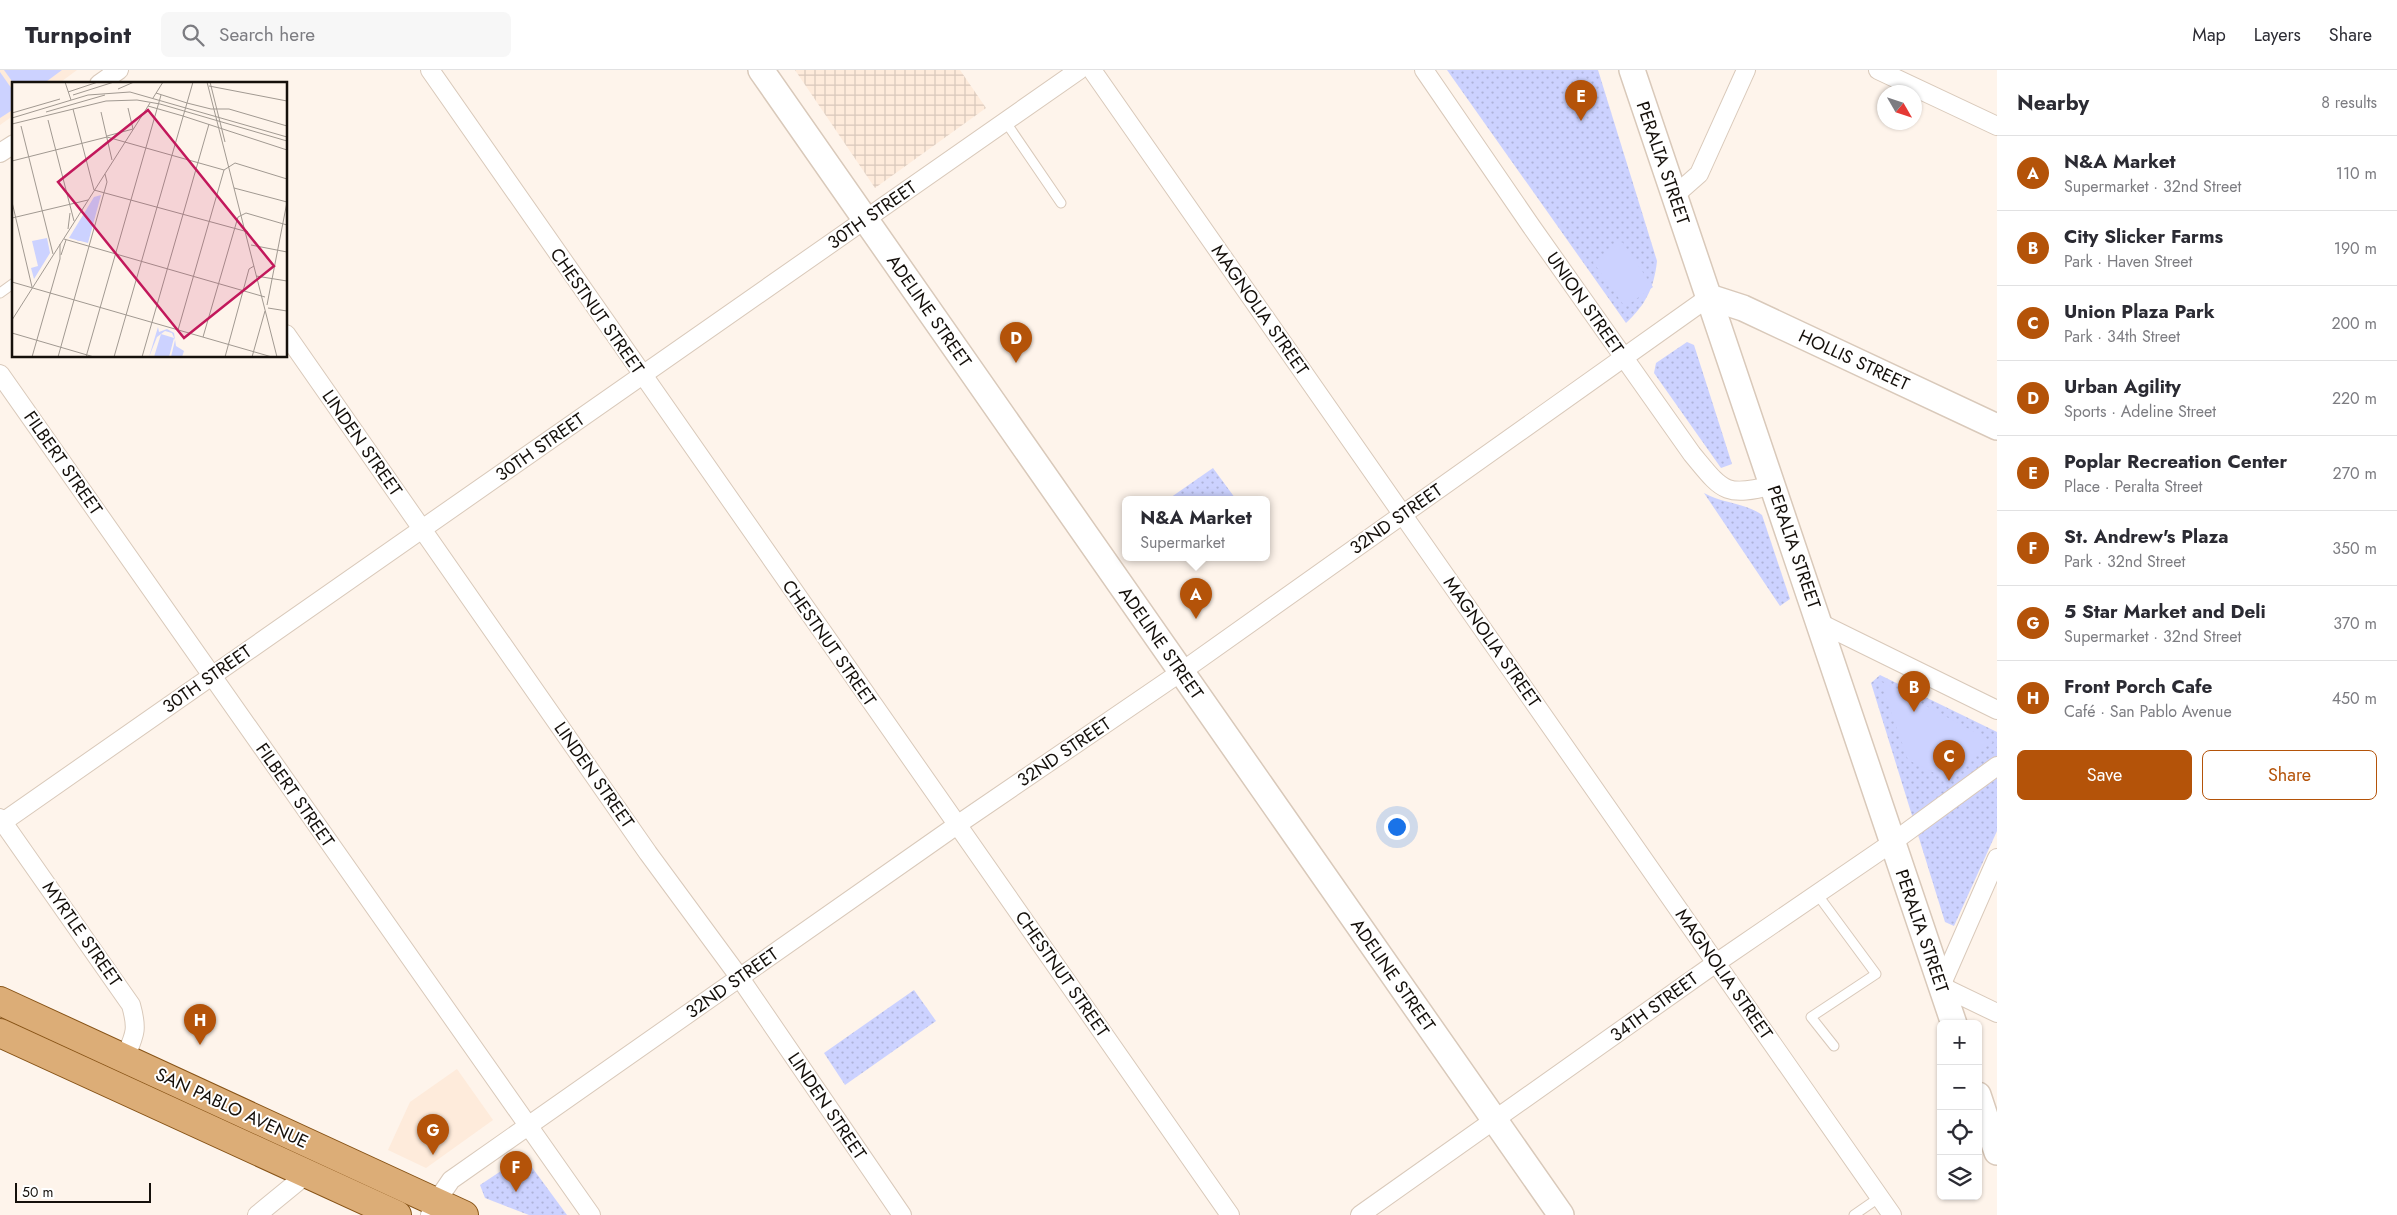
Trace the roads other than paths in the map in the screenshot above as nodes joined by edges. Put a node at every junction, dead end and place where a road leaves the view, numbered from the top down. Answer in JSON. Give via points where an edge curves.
{"nodes":[{"id":1,"x":430,"y":70,"type":"edge"},
{"id":2,"x":761,"y":70,"type":"edge"},
{"id":3,"x":1079,"y":70,"type":"edge"},
{"id":4,"x":1092,"y":70,"type":"edge"},
{"id":5,"x":1424,"y":70,"type":"edge"},
{"id":6,"x":1632,"y":70,"type":"edge"},
{"id":7,"x":1746,"y":70,"type":"edge"},
{"id":8,"x":1878,"y":70,"type":"edge"},
{"id":9,"x":1005,"y":122,"type":"junction"},
{"id":10,"x":1997,"y":126,"type":"edge"},
{"id":11,"x":12,"y":145,"type":"edge"},
{"id":12,"x":0,"y":154,"type":"edge"},
{"id":13,"x":1674,"y":196,"type":"junction"},
{"id":14,"x":1061,"y":203,"type":"dead end"},
{"id":15,"x":865,"y":219,"type":"junction"},
{"id":16,"x":12,"y":284,"type":"edge"},
{"id":17,"x":0,"y":293,"type":"edge"},
{"id":18,"x":1709,"y":297,"type":"junction"},
{"id":19,"x":288,"y":337,"type":"edge"},
{"id":20,"x":1624,"y":358,"type":"junction"},
{"id":21,"x":0,"y":374,"type":"edge"},
{"id":22,"x":642,"y":376,"type":"junction"},
{"id":23,"x":1997,"y":427,"type":"edge"},
{"id":24,"x":1773,"y":485,"type":"junction"},
{"id":25,"x":1402,"y":514,"type":"junction"},
{"id":26,"x":422,"y":530,"type":"junction"},
{"id":27,"x":1820,"y":623,"type":"junction"},
{"id":28,"x":1181,"y":672,"type":"junction"},
{"id":29,"x":211,"y":677,"type":"junction"},
{"id":30,"x":1997,"y":710,"type":"edge"},
{"id":31,"x":1997,"y":766,"type":"edge"},
{"id":32,"x":1,"y":821,"type":"edge"},
{"id":33,"x":957,"y":826,"type":"junction"},
{"id":34,"x":1893,"y":842,"type":"junction"},
{"id":35,"x":1997,"y":858,"type":"edge"},
{"id":36,"x":1817,"y":894,"type":"junction"},
{"id":37,"x":1716,"y":963,"type":"junction"},
{"id":38,"x":740,"y":978,"type":"junction"},
{"id":39,"x":1941,"y":986,"type":"junction"},
{"id":40,"x":0,"y":1001,"type":"edge"},
{"id":41,"x":1997,"y":1013,"type":"edge"},
{"id":42,"x":34,"y":1017,"type":"junction"},
{"id":43,"x":1953,"y":1020,"type":"edge"},
{"id":44,"x":4,"y":1039,"type":"edge"},
{"id":45,"x":1834,"y":1046,"type":"dead end"},
{"id":46,"x":125,"y":1058,"type":"junction"},
{"id":47,"x":1982,"y":1108,"type":"edge"},
{"id":48,"x":1495,"y":1120,"type":"junction"},
{"id":49,"x":528,"y":1126,"type":"junction"},
{"id":50,"x":1997,"y":1152,"type":"edge"},
{"id":51,"x":307,"y":1174,"type":"junction"},
{"id":52,"x":1880,"y":1197,"type":"junction"},
{"id":53,"x":433,"y":1208,"type":"edge"},
{"id":54,"x":257,"y":1215,"type":"edge"},
{"id":55,"x":397,"y":1215,"type":"edge"},
{"id":56,"x":464,"y":1215,"type":"edge"},
{"id":57,"x":591,"y":1215,"type":"edge"},
{"id":58,"x":902,"y":1215,"type":"edge"},
{"id":59,"x":1230,"y":1215,"type":"edge"},
{"id":60,"x":1360,"y":1215,"type":"edge"},
{"id":61,"x":1562,"y":1215,"type":"edge"},
{"id":62,"x":1854,"y":1215,"type":"edge"},
{"id":63,"x":1892,"y":1215,"type":"edge"}],
"edges":[{"from":1,"to":22,"type":"street","name":"CHESTNUT STREET"},
{"from":2,"to":15,"type":"street","name":"ADELINE STREET"},
{"from":3,"to":9,"type":"street","name":"30TH STREET"},
{"from":4,"to":25,"type":"street","name":"MAGNOLIA STREET"},
{"from":5,"to":20,"type":"street","name":"UNION STREET"},
{"from":6,"to":13,"type":"street","name":"PERALTA STREET"},
{"from":7,"to":13,"type":"street","via":[[1699,174]]},
{"from":8,"to":10,"type":"street"},
{"from":9,"to":14,"type":"lane"},
{"from":9,"to":15,"type":"street","name":"30TH STREET"},
{"from":11,"to":12,"type":"street"},
{"from":13,"to":18,"type":"street","name":"PERALTA STREET"},
{"from":15,"to":22,"type":"street","name":"30TH STREET"},
{"from":15,"to":28,"type":"street","name":"ADELINE STREET"},
{"from":16,"to":17,"type":"lane"},
{"from":18,"to":20,"type":"street","name":"32ND STREET"},
{"from":18,"to":23,"type":"street","name":"HOLLIS STREET","via":[[1744,308]]},
{"from":18,"to":24,"type":"street","name":"PERALTA STREET"},
{"from":19,"to":26,"type":"street","name":"LINDEN STREET"},
{"from":20,"to":24,"type":"street","name":"UNION STREET","via":[[1717,485],[1736,492]]},
{"from":20,"to":25,"type":"street","name":"32ND STREET"},
{"from":21,"to":29,"type":"street","name":"FILBERT STREET"},
{"from":22,"to":26,"type":"street","name":"30TH STREET"},
{"from":22,"to":33,"type":"street","name":"CHESTNUT STREET"},
{"from":24,"to":27,"type":"street","name":"PERALTA STREET"},
{"from":25,"to":28,"type":"street","name":"32ND STREET"},
{"from":25,"to":37,"type":"street","name":"MAGNOLIA STREET"},
{"from":26,"to":29,"type":"street","name":"30TH STREET"},
{"from":26,"to":38,"type":"street","name":"LINDEN STREET","via":[[648,853]]},
{"from":27,"to":30,"type":"street"},
{"from":27,"to":34,"type":"street","name":"PERALTA STREET"},
{"from":28,"to":33,"type":"street","name":"32ND STREET"},
{"from":28,"to":48,"type":"street","name":"ADELINE STREET"},
{"from":29,"to":32,"type":"street","name":"30TH STREET"},
{"from":29,"to":49,"type":"street","name":"FILBERT STREET"},
{"from":31,"to":34,"type":"street","name":"34TH STREET"},
{"from":32,"to":46,"type":"street","name":"MYRTLE STREET","via":[[131,1005],[136,1025]]},
{"from":33,"to":38,"type":"street","name":"32ND STREET"},
{"from":33,"to":59,"type":"street","name":"CHESTNUT STREET"},
{"from":34,"to":36,"type":"street","name":"34TH STREET"},
{"from":34,"to":39,"type":"street","name":"PERALTA STREET"},
{"from":35,"to":39,"type":"street"},
{"from":36,"to":37,"type":"street","name":"34TH STREET"},
{"from":36,"to":45,"type":"lane","via":[[1876,974],[1811,1017]]},
{"from":37,"to":48,"type":"street","name":"34TH STREET"},
{"from":37,"to":52,"type":"street","name":"MAGNOLIA STREET"},
{"from":38,"to":49,"type":"street","name":"32ND STREET"},
{"from":38,"to":58,"type":"street","name":"LINDEN STREET"},
{"from":39,"to":41,"type":"street"},
{"from":39,"to":43,"type":"street","name":"PERALTA STREET"},
{"from":40,"to":42,"type":"main road","name":"SAN PABLO AVENUE"},
{"from":42,"to":44,"type":"street"},
{"from":42,"to":46,"type":"main road","name":"SAN PABLO AVENUE"},
{"from":44,"to":51,"type":"main road","name":"SAN PABLO AVENUE"},
{"from":46,"to":53,"type":"main road","name":"SAN PABLO AVENUE"},
{"from":47,"to":50,"type":"street"},
{"from":48,"to":60,"type":"street","name":"34TH STREET"},
{"from":48,"to":61,"type":"street","name":"ADELINE STREET"},
{"from":49,"to":53,"type":"street","name":"32ND STREET","via":[[451,1180]]},
{"from":49,"to":57,"type":"street","name":"FILBERT STREET"},
{"from":51,"to":54,"type":"street"},
{"from":51,"to":55,"type":"main road","name":"SAN PABLO AVENUE"},
{"from":52,"to":62,"type":"lane"},
{"from":52,"to":63,"type":"street","name":"MAGNOLIA STREET"},
{"from":53,"to":56,"type":"main road","name":"SAN PABLO AVENUE"}]}
